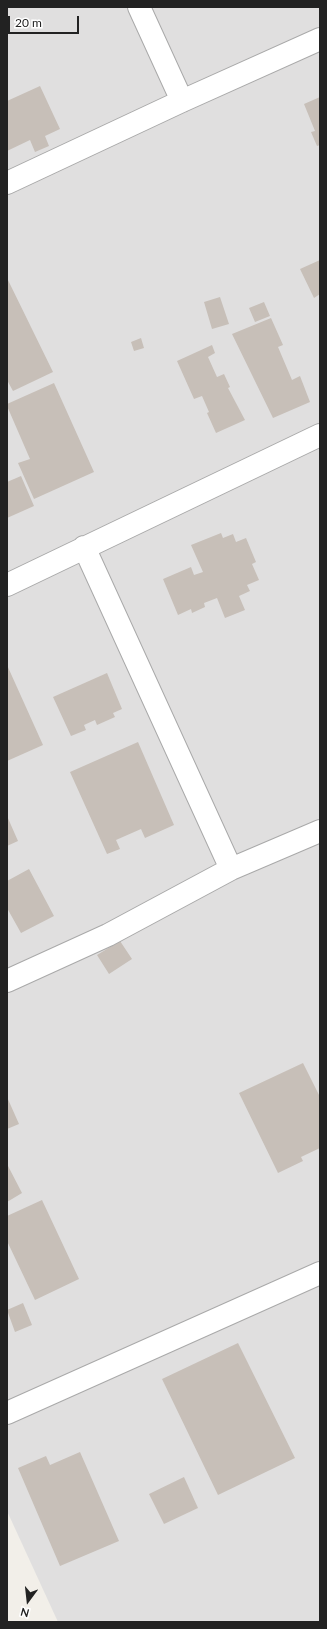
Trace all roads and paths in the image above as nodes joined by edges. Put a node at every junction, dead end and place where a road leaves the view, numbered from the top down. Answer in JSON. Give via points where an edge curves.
{"nodes":[{"id":1,"x":139,"y":7,"type":"edge"},
{"id":2,"x":320,"y":39,"type":"edge"},
{"id":3,"x":182,"y":101,"type":"junction"},
{"id":4,"x":7,"y":183,"type":"edge"},
{"id":5,"x":320,"y":435,"type":"edge"},
{"id":6,"x":84,"y":547,"type":"junction"},
{"id":7,"x":7,"y":585,"type":"edge"},
{"id":8,"x":320,"y":831,"type":"edge"},
{"id":9,"x":231,"y":869,"type":"junction"},
{"id":10,"x":7,"y":981,"type":"edge"},
{"id":11,"x":318,"y":1280,"type":"edge"},
{"id":12,"x":7,"y":1413,"type":"edge"}],
"edges":[{"from":1,"to":3,"type":"street"},
{"from":2,"to":3,"type":"street"},
{"from":3,"to":4,"type":"street"},
{"from":5,"to":6,"type":"street"},
{"from":6,"to":7,"type":"street"},
{"from":6,"to":9,"type":"street"},
{"from":8,"to":9,"type":"street"},
{"from":9,"to":10,"type":"street","via":[[108,935]]},
{"from":11,"to":12,"type":"street"}]}
